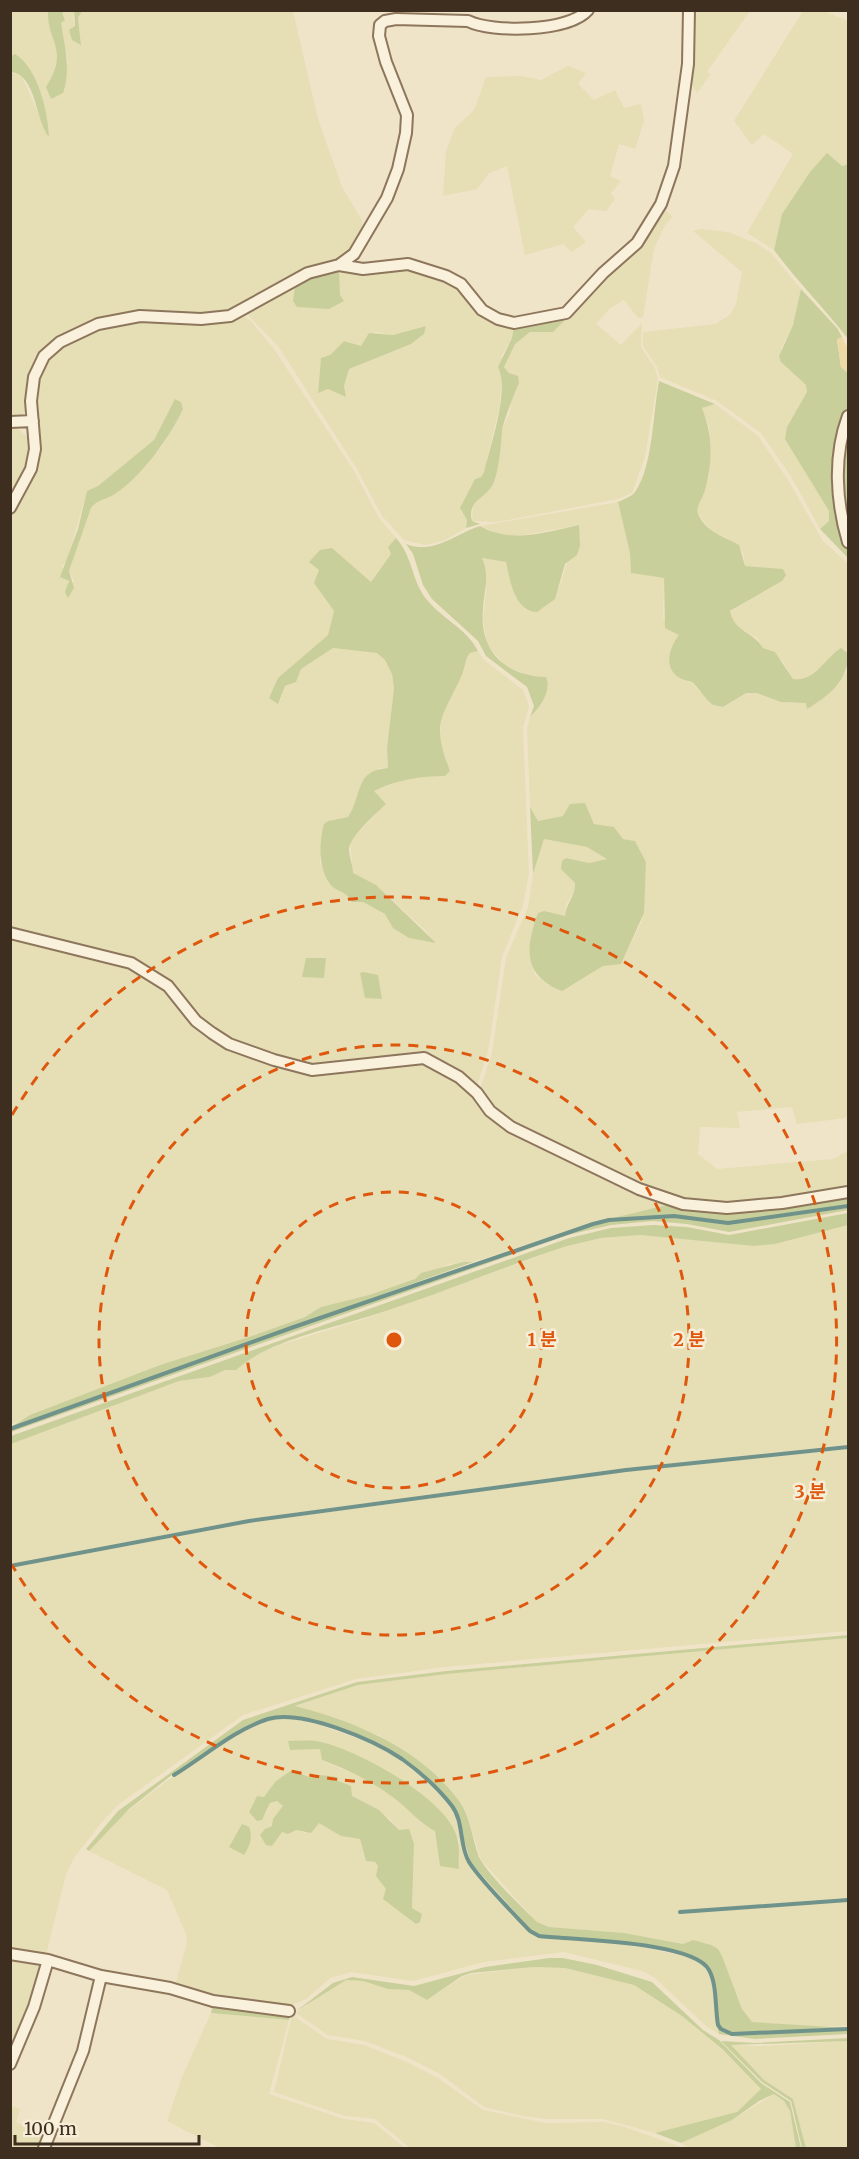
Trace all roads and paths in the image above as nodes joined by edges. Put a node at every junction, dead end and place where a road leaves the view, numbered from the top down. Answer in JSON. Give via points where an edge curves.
{"nodes":[{"id":1,"x":588,"y":10,"type":"edge"},
{"id":2,"x":689,"y":10,"type":"edge"},
{"id":3,"x":339,"y":265,"type":"junction"},
{"id":4,"x":849,"y":416,"type":"edge"},
{"id":5,"x":33,"y":421,"type":"junction"},
{"id":6,"x":10,"y":422,"type":"edge"},
{"id":7,"x":10,"y":508,"type":"edge"},
{"id":8,"x":849,"y":543,"type":"edge"},
{"id":9,"x":10,"y":933,"type":"edge"},
{"id":10,"x":849,"y":1192,"type":"edge"},
{"id":11,"x":10,"y":1954,"type":"edge"},
{"id":12,"x":48,"y":1960,"type":"junction"},
{"id":13,"x":101,"y":1976,"type":"junction"},
{"id":14,"x":289,"y":2011,"type":"dead end"},
{"id":15,"x":10,"y":2064,"type":"edge"},
{"id":16,"x":44,"y":2148,"type":"edge"}],
"edges":[{"from":1,"to":3,"type":"street","via":[[574,20],[518,29],[478,26],[468,21],[396,19],[380,26],[386,62],[407,115],[406,134],[387,198],[354,254]]},
{"from":2,"to":3,"type":"street","via":[[687,64],[674,166],[661,204],[637,243],[566,313],[514,323],[482,310],[461,284],[446,276],[408,264],[363,269]]},
{"from":3,"to":5,"type":"street","via":[[308,273],[230,316],[201,320],[122,318],[80,331],[44,356],[34,377]]},
{"from":4,"to":8,"type":"street","via":[[840,446],[839,483],[842,521]]},
{"from":5,"to":6,"type":"street"},
{"from":5,"to":7,"type":"street","via":[[35,449],[31,469]]},
{"from":9,"to":10,"type":"street","via":[[131,963],[168,986],[196,1021],[212,1033],[274,1060],[312,1070],[424,1058],[459,1077],[490,1111],[512,1127],[639,1189],[683,1204],[736,1208]]},
{"from":11,"to":12,"type":"street"},
{"from":12,"to":13,"type":"street"},
{"from":12,"to":15,"type":"street"},
{"from":13,"to":14,"type":"street","via":[[170,1988],[213,2001]]},
{"from":13,"to":16,"type":"street","via":[[83,2051]]}]}
